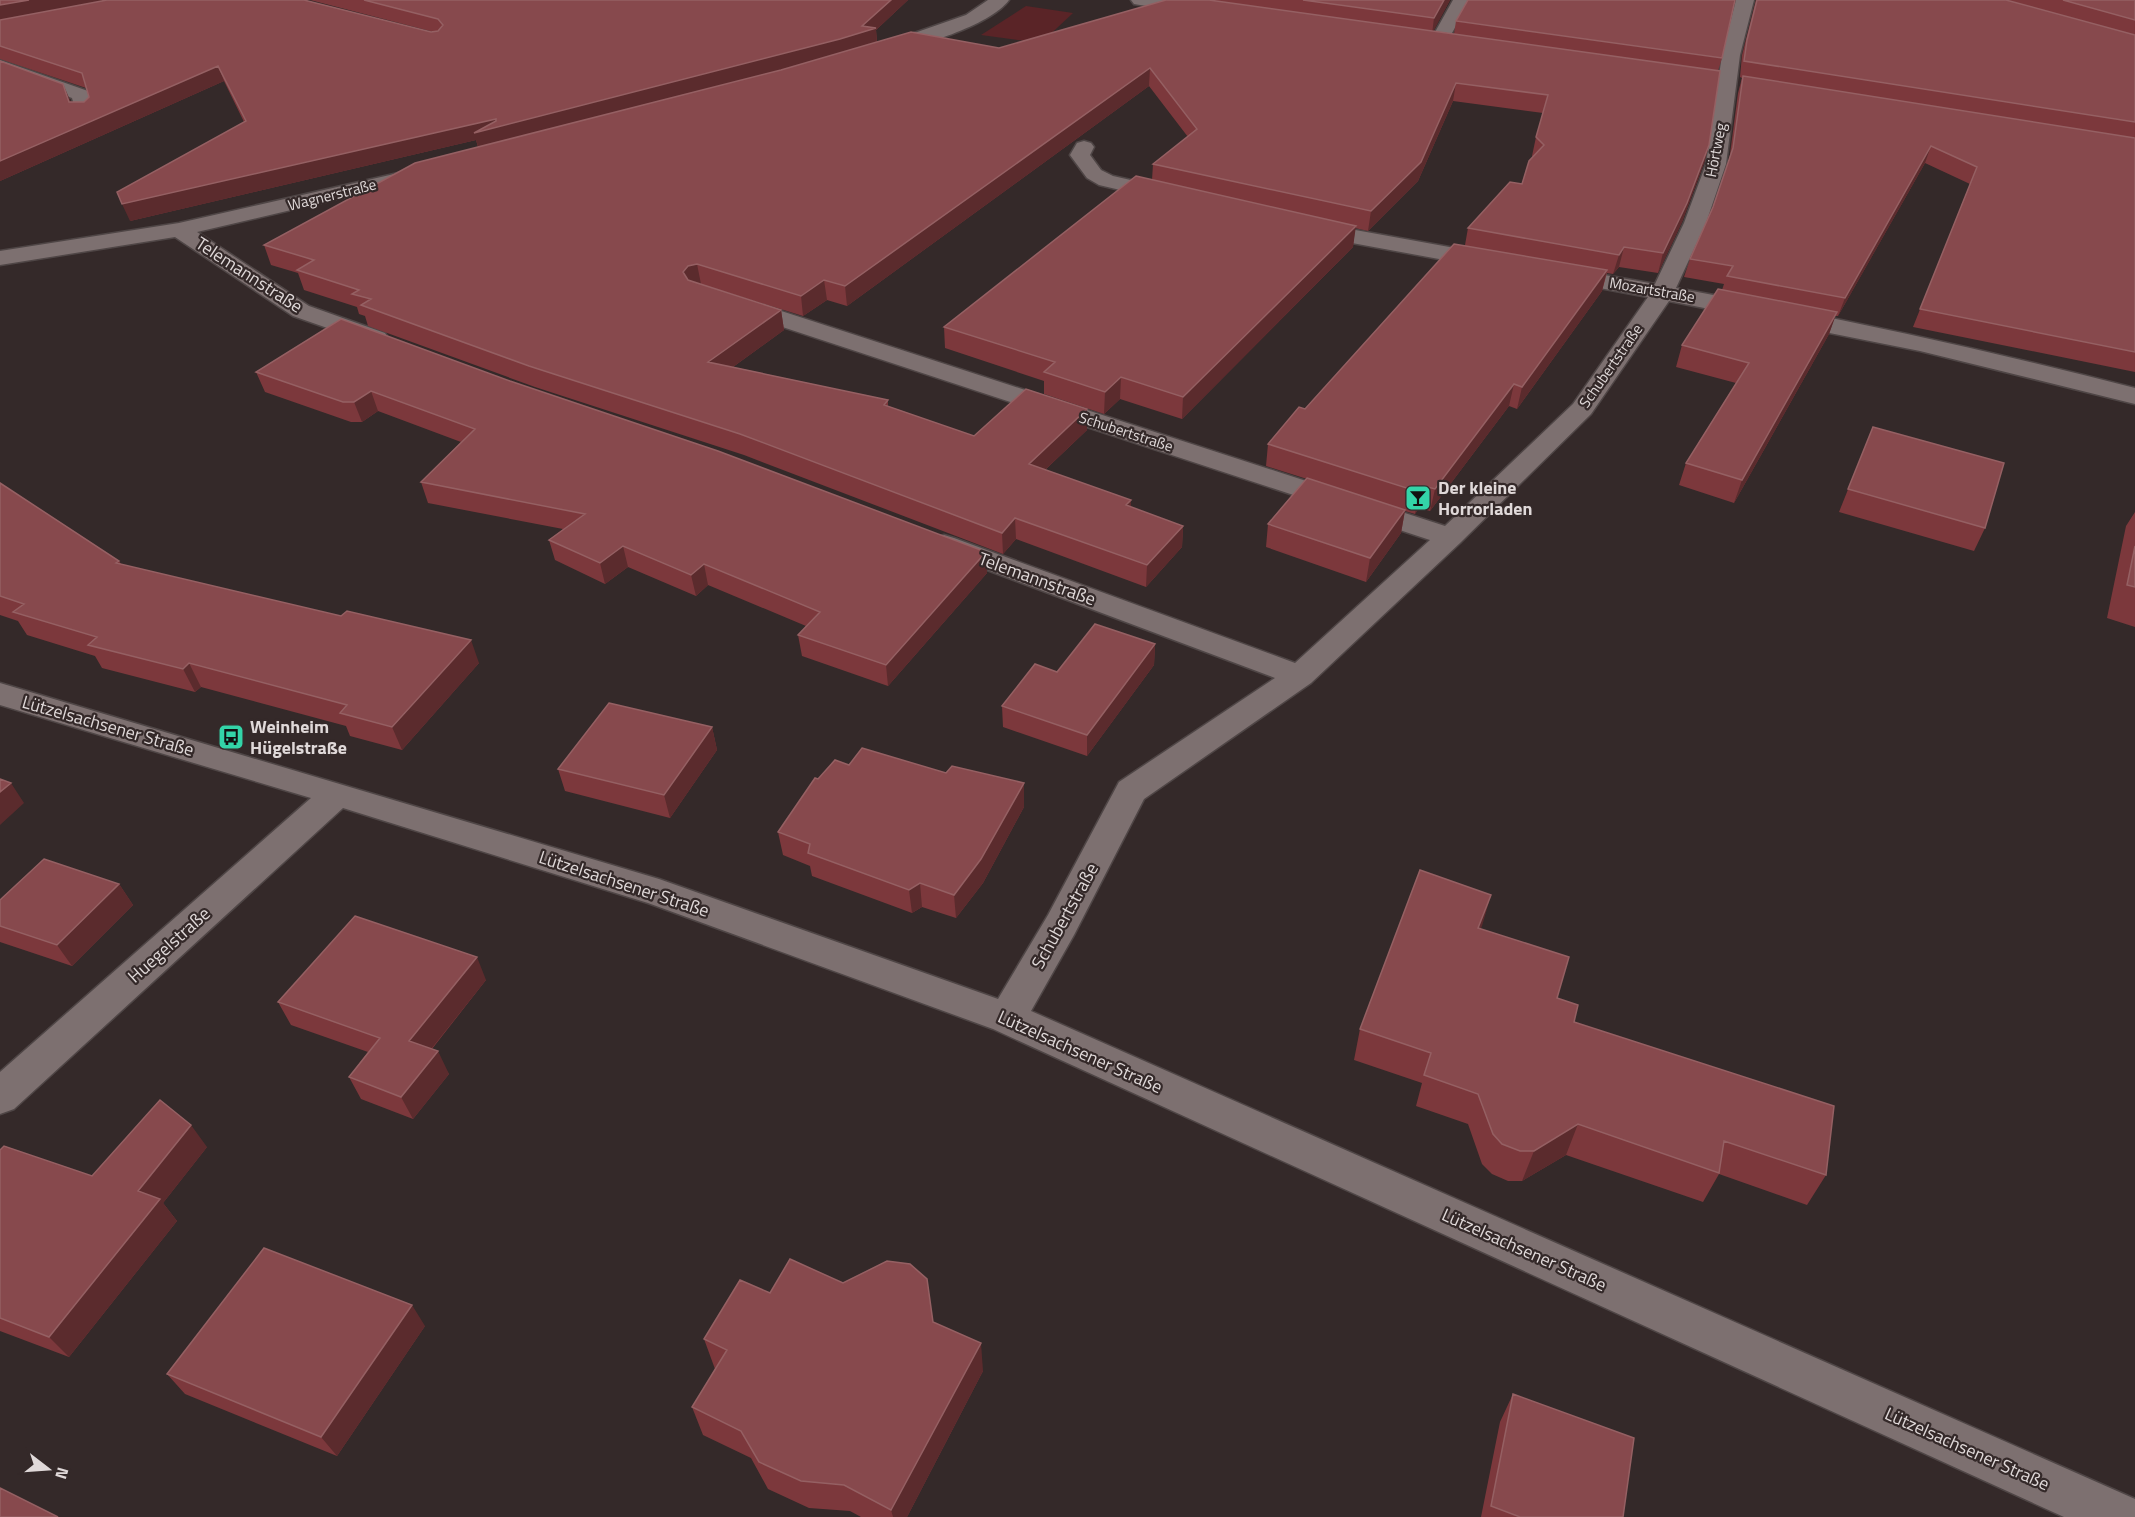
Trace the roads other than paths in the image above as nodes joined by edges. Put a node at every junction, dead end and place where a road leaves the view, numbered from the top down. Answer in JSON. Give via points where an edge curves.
{"nodes":[{"id":1,"x":1000,"y":0,"type":"edge"},
{"id":2,"x":1140,"y":0,"type":"edge"},
{"id":3,"x":1462,"y":0,"type":"edge"},
{"id":4,"x":1745,"y":0,"type":"edge"},
{"id":5,"x":1216,"y":11,"type":"edge"},
{"id":6,"x":1416,"y":38,"type":"edge"},
{"id":7,"x":1439,"y":41,"type":"junction"},
{"id":8,"x":1462,"y":45,"type":"edge"},
{"id":9,"x":870,"y":54,"type":"edge"},
{"id":10,"x":0,"y":66,"type":"edge"},
{"id":11,"x":1704,"y":80,"type":"edge"},
{"id":12,"x":1727,"y":83,"type":"junction"},
{"id":13,"x":1750,"y":87,"type":"edge"},
{"id":14,"x":84,"y":112,"type":"edge"},
{"id":15,"x":1084,"y":147,"type":"dead end"},
{"id":16,"x":435,"y":170,"type":"edge"},
{"id":17,"x":1186,"y":200,"type":"edge"},
{"id":18,"x":1289,"y":224,"type":"edge"},
{"id":19,"x":179,"y":230,"type":"junction"},
{"id":20,"x":0,"y":258,"type":"edge"},
{"id":21,"x":1510,"y":265,"type":"edge"},
{"id":22,"x":1534,"y":269,"type":"edge"},
{"id":23,"x":1663,"y":292,"type":"junction"},
{"id":24,"x":711,"y":296,"type":"edge"},
{"id":25,"x":402,"y":348,"type":"edge"},
{"id":26,"x":2135,"y":396,"type":"edge"},
{"id":27,"x":917,"y":534,"type":"edge"},
{"id":28,"x":1450,"y":537,"type":"junction"},
{"id":29,"x":1300,"y":676,"type":"junction"},
{"id":30,"x":0,"y":694,"type":"edge"},
{"id":31,"x":337,"y":794,"type":"junction"},
{"id":32,"x":1007,"y":1018,"type":"junction"},
{"id":33,"x":0,"y":1097,"type":"edge"},
{"id":34,"x":2119,"y":1517,"type":"edge"}],
"edges":[{"from":1,"to":9,"type":"street","via":[[972,19]]},
{"from":2,"to":5,"type":"street"},
{"from":3,"to":7,"type":"street"},
{"from":4,"to":12,"type":"street","name":"Hörtweg"},
{"from":6,"to":7,"type":"street"},
{"from":7,"to":8,"type":"street"},
{"from":10,"to":14,"type":"street","via":[[81,94]]},
{"from":11,"to":12,"type":"street"},
{"from":12,"to":13,"type":"street"},
{"from":12,"to":23,"type":"street","name":"Hörtweg","via":[[1716,164],[1695,223]]},
{"from":15,"to":17,"type":"street","via":[[1080,155],[1094,174],[1106,181]]},
{"from":16,"to":19,"type":"street","name":"Wagnerstraße"},
{"from":18,"to":21,"type":"street"},
{"from":19,"to":20,"type":"street","name":"Wagnerstraße"},
{"from":19,"to":25,"type":"street","name":"Telemannstraße","via":[[302,310]]},
{"from":22,"to":23,"type":"street","name":"Mozartstraße"},
{"from":23,"to":26,"type":"street","name":"Mozartstraße","via":[[1774,312]]},
{"from":23,"to":28,"type":"street","name":"Schubertstraße","via":[[1582,409]]},
{"from":24,"to":28,"type":"street","name":"Schubertstraße"},
{"from":27,"to":29,"type":"street","name":"Telemannstraße"},
{"from":28,"to":29,"type":"street","name":"Schubertstraße"},
{"from":29,"to":32,"type":"street","name":"Schubertstraße","via":[[1131,791],[1061,926]]},
{"from":30,"to":31,"type":"street","name":"Lützelsachsener Straße"},
{"from":31,"to":32,"type":"street","name":"Lützelsachsener Straße","via":[[659,893]]},
{"from":31,"to":33,"type":"street","name":"Huegelstraße"},
{"from":32,"to":34,"type":"street","name":"Lützelsachsener Straße"}]}
